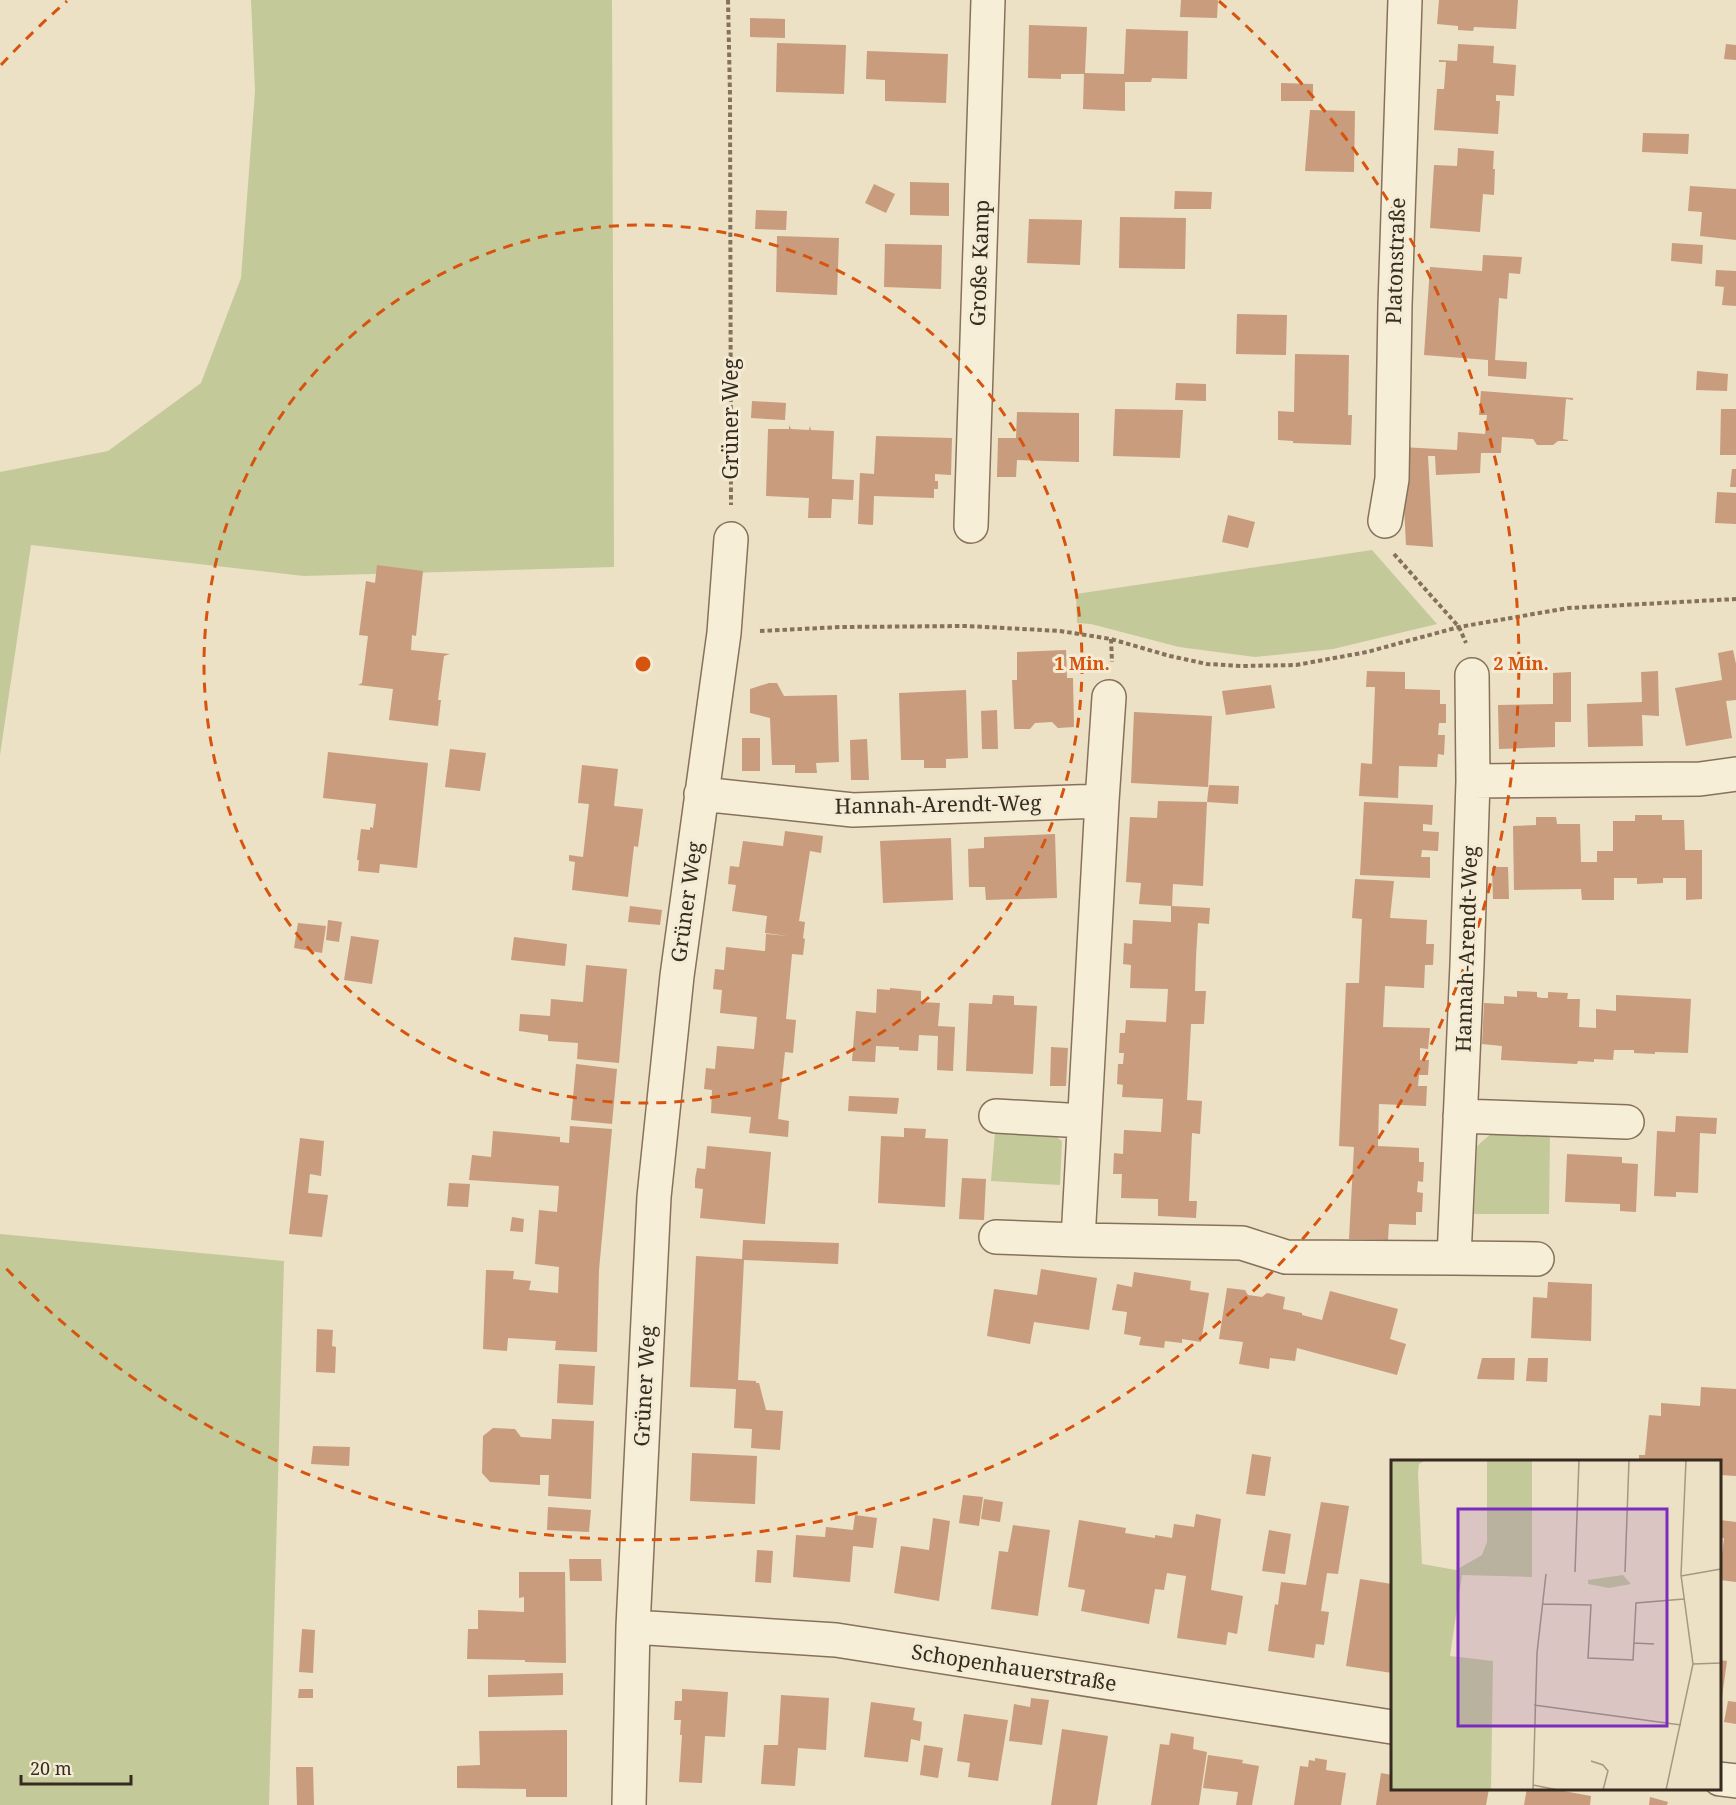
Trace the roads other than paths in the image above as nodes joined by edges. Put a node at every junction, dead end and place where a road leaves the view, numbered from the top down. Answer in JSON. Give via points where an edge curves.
{"nodes":[{"id":1,"x":988,"y":0,"type":"edge"},
{"id":2,"x":1405,"y":0,"type":"edge"},
{"id":3,"x":1385,"y":521,"type":"road end"},
{"id":4,"x":971,"y":526,"type":"dead end"},
{"id":5,"x":731,"y":539,"type":"road end"},
{"id":6,"x":1472,"y":675,"type":"road end"},
{"id":7,"x":1109,"y":697,"type":"dead end"},
{"id":8,"x":1736,"y":774,"type":"edge"},
{"id":9,"x":1473,"y":781,"type":"junction"},
{"id":10,"x":701,"y":794,"type":"junction"},
{"id":11,"x":1102,"y":801,"type":"junction"},
{"id":12,"x":996,"y":1116,"type":"dead end"},
{"id":13,"x":1460,"y":1116,"type":"junction"},
{"id":14,"x":1084,"y":1121,"type":"junction"},
{"id":15,"x":1628,"y":1122,"type":"dead end"},
{"id":16,"x":996,"y":1237,"type":"dead end"},
{"id":17,"x":1078,"y":1240,"type":"junction"},
{"id":18,"x":1454,"y":1258,"type":"junction"},
{"id":19,"x":1538,"y":1259,"type":"dead end"},
{"id":20,"x":633,"y":1627,"type":"junction"},
{"id":21,"x":1391,"y":1727,"type":"edge"},
{"id":22,"x":1721,"y":1779,"type":"edge"},
{"id":23,"x":1736,"y":1781,"type":"edge"},
{"id":24,"x":630,"y":1805,"type":"edge"}],
"edges":[{"from":1,"to":4,"type":"street","name":"Große Kamp"},
{"from":2,"to":3,"type":"street","name":"Platonstraße","via":[[1392,479]]},
{"from":5,"to":10,"type":"street","name":"Grüner Weg","via":[[723,633]]},
{"from":6,"to":9,"type":"street","name":"Hannah-Arendt-Weg"},
{"from":7,"to":11,"type":"street"},
{"from":8,"to":9,"type":"street","via":[[1700,779]]},
{"from":9,"to":13,"type":"street","name":"Hannah-Arendt-Weg"},
{"from":10,"to":11,"type":"street","name":"Hannah-Arendt-Weg","via":[[853,810]]},
{"from":10,"to":20,"type":"street","name":"Grüner Weg","via":[[654,1197]]},
{"from":11,"to":14,"type":"street"},
{"from":12,"to":14,"type":"street"},
{"from":13,"to":15,"type":"street"},
{"from":13,"to":18,"type":"street","name":"Hannah-Arendt-Weg"},
{"from":14,"to":17,"type":"street"},
{"from":16,"to":17,"type":"street"},
{"from":17,"to":18,"type":"street","via":[[1242,1243],[1286,1257]]},
{"from":18,"to":19,"type":"street"},
{"from":20,"to":21,"type":"street","name":"Schopenhauerstraße","via":[[836,1640]]},
{"from":20,"to":24,"type":"street","name":"Grüner Weg"},
{"from":22,"to":23,"type":"street"}]}
